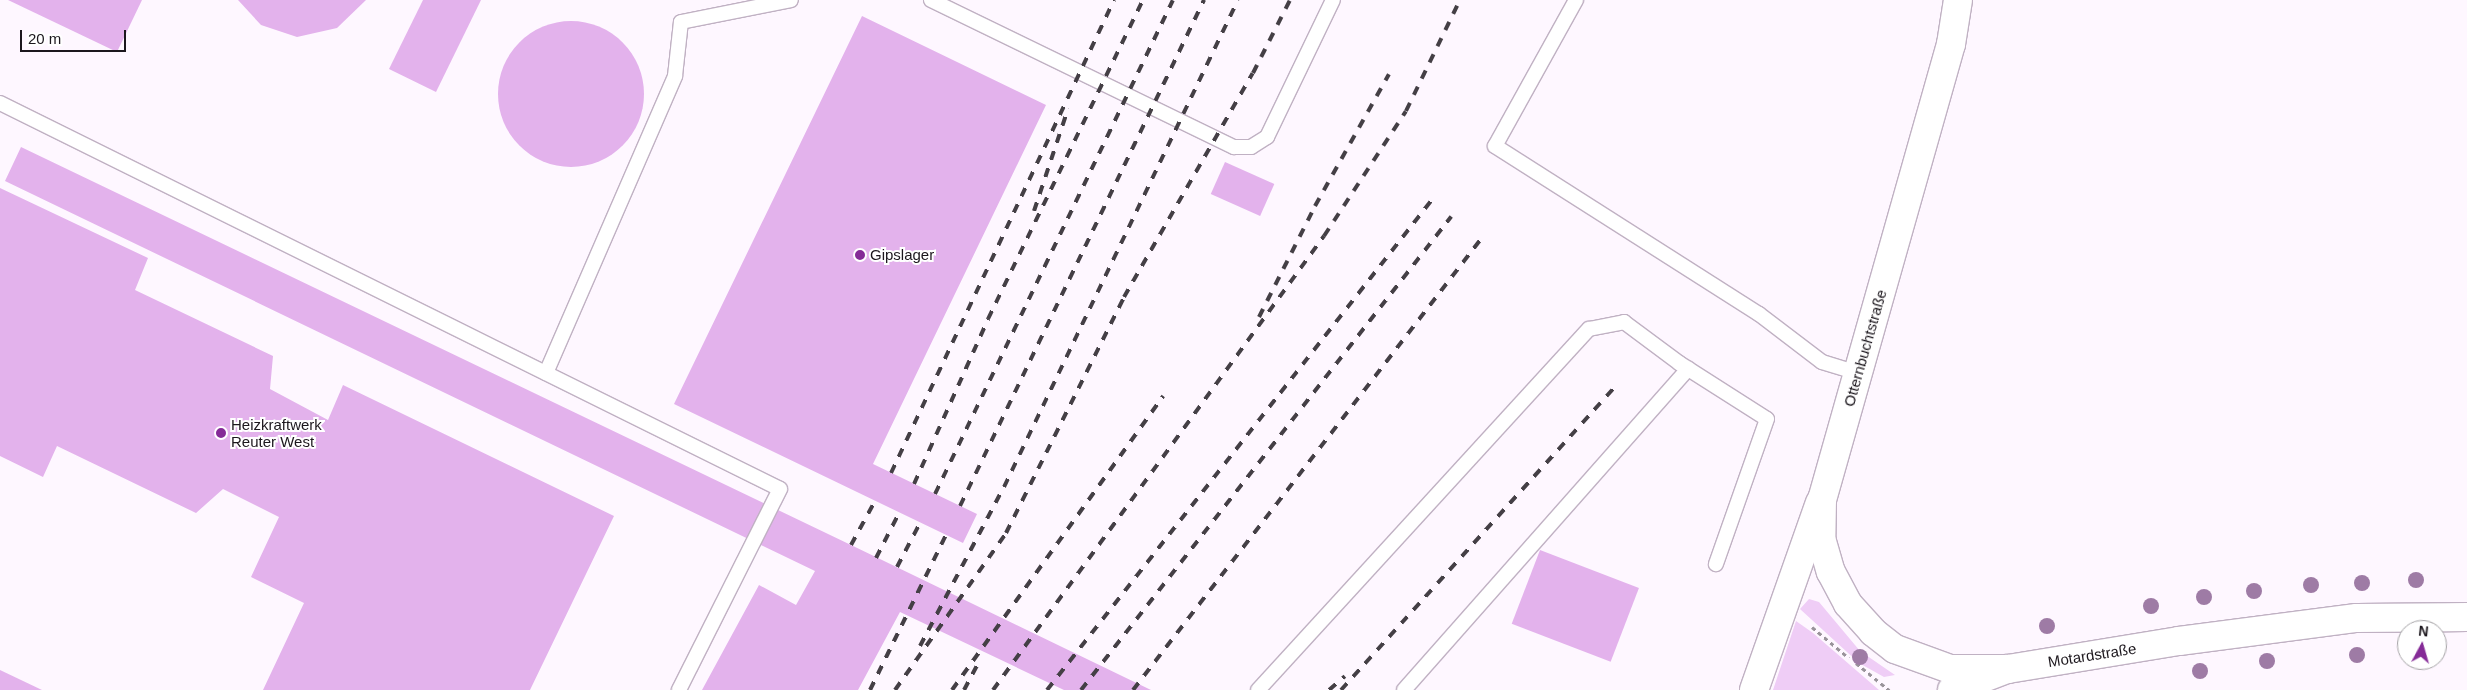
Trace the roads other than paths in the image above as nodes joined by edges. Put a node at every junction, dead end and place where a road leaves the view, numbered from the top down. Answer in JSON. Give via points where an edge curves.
{"nodes":[{"id":1,"x":792,"y":0,"type":"edge"},
{"id":2,"x":931,"y":0,"type":"edge"},
{"id":3,"x":1333,"y":0,"type":"edge"},
{"id":4,"x":1576,"y":0,"type":"edge"},
{"id":5,"x":1958,"y":0,"type":"edge"},
{"id":6,"x":0,"y":103,"type":"edge"},
{"id":7,"x":1688,"y":369,"type":"junction"},
{"id":8,"x":546,"y":372,"type":"junction"},
{"id":9,"x":1858,"y":373,"type":"junction"},
{"id":10,"x":1822,"y":499,"type":"junction"},
{"id":11,"x":1716,"y":564,"type":"dead end"},
{"id":12,"x":2467,"y":617,"type":"edge"},
{"id":13,"x":2008,"y":669,"type":"junction"},
{"id":14,"x":679,"y":690,"type":"edge"},
{"id":15,"x":1258,"y":690,"type":"edge"},
{"id":16,"x":1404,"y":690,"type":"edge"},
{"id":17,"x":1754,"y":690,"type":"edge"},
{"id":18,"x":1952,"y":690,"type":"edge"}],
"edges":[{"from":1,"to":8,"type":"lane","via":[[681,22],[675,76]]},
{"from":2,"to":3,"type":"lane","via":[[1234,147],[1252,146],[1267,138]]},
{"from":4,"to":9,"type":"lane","via":[[1495,146],[1759,314],[1822,362]]},
{"from":5,"to":9,"type":"street","name":"Otternbuchtstraße","via":[[1951,44]]},
{"from":6,"to":8,"type":"lane"},
{"from":7,"to":11,"type":"lane","via":[[1767,419]]},
{"from":7,"to":15,"type":"lane","via":[[1624,322],[1590,329]]},
{"from":7,"to":16,"type":"lane"},
{"from":8,"to":14,"type":"lane","via":[[780,489]]},
{"from":9,"to":10,"type":"street","name":"Otternbuchtstraße"},
{"from":10,"to":13,"type":"street","name":"Motardstraße","via":[[1821,538],[1831,572],[1848,604],[1873,632],[1920,661],[1950,668]]},
{"from":10,"to":17,"type":"street","name":"Otternbuchtstraße"},
{"from":12,"to":13,"type":"street","name":"Motardstraße","via":[[2357,618],[2179,641]]},
{"from":13,"to":18,"type":"street"}]}
